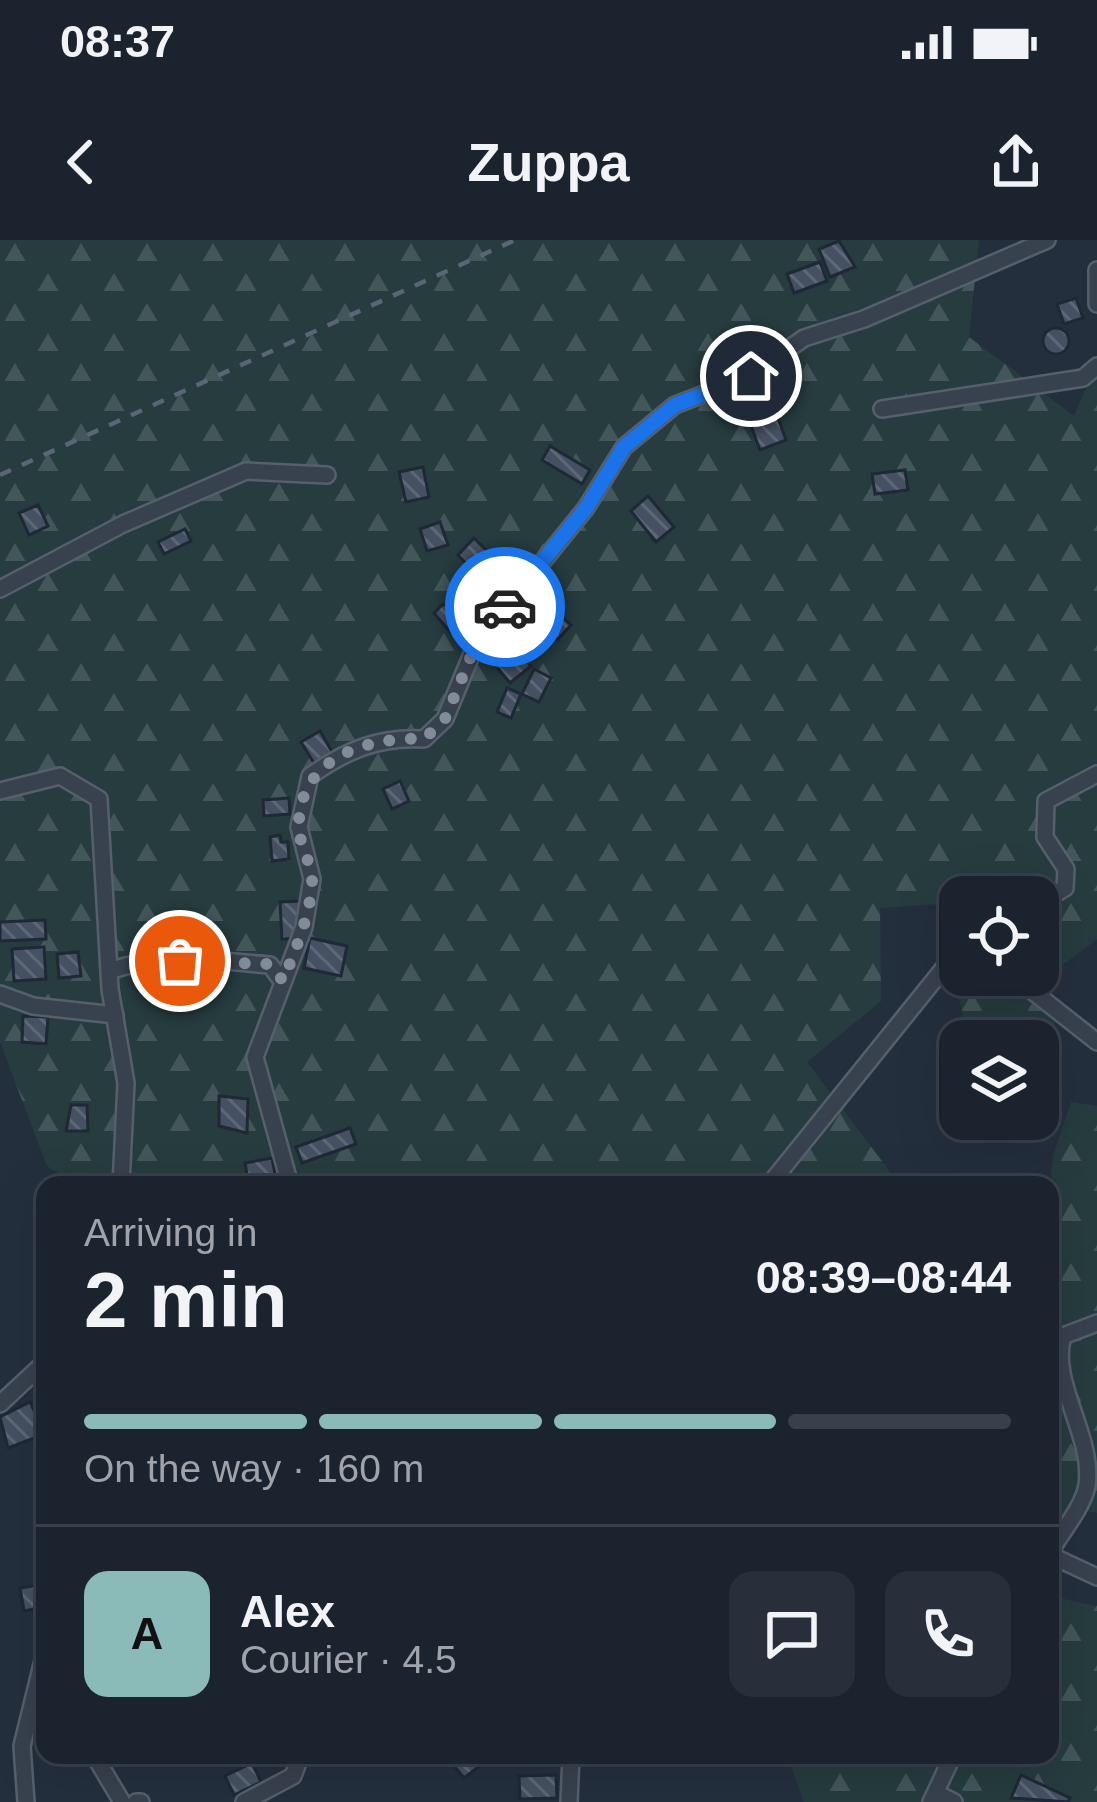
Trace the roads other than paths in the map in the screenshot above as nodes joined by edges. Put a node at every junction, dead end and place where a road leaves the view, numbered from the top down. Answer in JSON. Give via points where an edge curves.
{"nodes":[{"id":1,"x":1047,"y":240,"type":"edge"},
{"id":2,"x":1097,"y":270,"type":"edge"},
{"id":3,"x":1097,"y":304,"type":"edge"},
{"id":4,"x":1097,"y":366,"type":"edge"},
{"id":5,"x":882,"y":409,"type":"dead end"},
{"id":6,"x":327,"y":475,"type":"dead end"},
{"id":7,"x":0,"y":589,"type":"edge"},
{"id":8,"x":1097,"y":774,"type":"edge"},
{"id":9,"x":0,"y":791,"type":"edge"},
{"id":10,"x":1059,"y":892,"type":"edge"},
{"id":11,"x":110,"y":971,"type":"junction"},
{"id":12,"x":939,"y":974,"type":"edge"},
{"id":13,"x":283,"y":981,"type":"junction"},
{"id":14,"x":0,"y":994,"type":"edge"},
{"id":15,"x":1039,"y":996,"type":"edge"},
{"id":16,"x":115,"y":1015,"type":"junction"},
{"id":17,"x":1097,"y":1042,"type":"edge"},
{"id":18,"x":121,"y":1176,"type":"edge"},
{"id":19,"x":288,"y":1176,"type":"edge"},
{"id":20,"x":776,"y":1176,"type":"edge"},
{"id":21,"x":1097,"y":1323,"type":"edge"},
{"id":22,"x":1059,"y":1349,"type":"edge"},
{"id":23,"x":1059,"y":1355,"type":"edge"},
{"id":24,"x":36,"y":1370,"type":"edge"},
{"id":25,"x":0,"y":1405,"type":"edge"},
{"id":26,"x":1059,"y":1537,"type":"edge"},
{"id":27,"x":1059,"y":1558,"type":"edge"},
{"id":28,"x":1097,"y":1577,"type":"edge"},
{"id":29,"x":36,"y":1689,"type":"edge"},
{"id":30,"x":99,"y":1764,"type":"edge"},
{"id":31,"x":298,"y":1764,"type":"edge"},
{"id":32,"x":571,"y":1764,"type":"edge"},
{"id":33,"x":949,"y":1764,"type":"edge"},
{"id":34,"x":933,"y":1797,"type":"edge"},
{"id":35,"x":26,"y":1802,"type":"edge"},
{"id":36,"x":122,"y":1802,"type":"edge"},
{"id":37,"x":244,"y":1802,"type":"edge"},
{"id":38,"x":569,"y":1802,"type":"edge"},
{"id":39,"x":954,"y":1802,"type":"edge"}],
"edges":[{"from":1,"to":13,"type":"street","via":[[804,338],[751,376],[675,405],[624,447],[586,508],[476,644],[445,719],[424,739],[345,751],[310,776],[298,826],[313,879]]},
{"from":2,"to":3,"type":"street"},
{"from":4,"to":5,"type":"street","via":[[1083,378]]},
{"from":6,"to":7,"type":"street","via":[[246,471]]},
{"from":8,"to":10,"type":"street","via":[[1046,801],[1045,837],[1066,869]]},
{"from":9,"to":11,"type":"street","via":[[60,776],[99,799]]},
{"from":11,"to":13,"type":"street","via":[[138,960],[222,961],[270,964]]},
{"from":11,"to":16,"type":"street"},
{"from":12,"to":20,"type":"street"},
{"from":13,"to":19,"type":"street","via":[[255,1057]]},
{"from":14,"to":16,"type":"street"},
{"from":15,"to":17,"type":"street"},
{"from":16,"to":18,"type":"street","via":[[126,1083]]},
{"from":21,"to":22,"type":"street","via":[[1063,1336]]},
{"from":23,"to":26,"type":"street","via":[[1087,1486]]},
{"from":24,"to":25,"type":"street"},
{"from":27,"to":28,"type":"street"},
{"from":29,"to":35,"type":"street","via":[[22,1746]]},
{"from":30,"to":36,"type":"street"},
{"from":31,"to":37,"type":"street","via":[[293,1776]]},
{"from":32,"to":38,"type":"street"},
{"from":33,"to":34,"type":"street"},
{"from":34,"to":39,"type":"street"}]}
